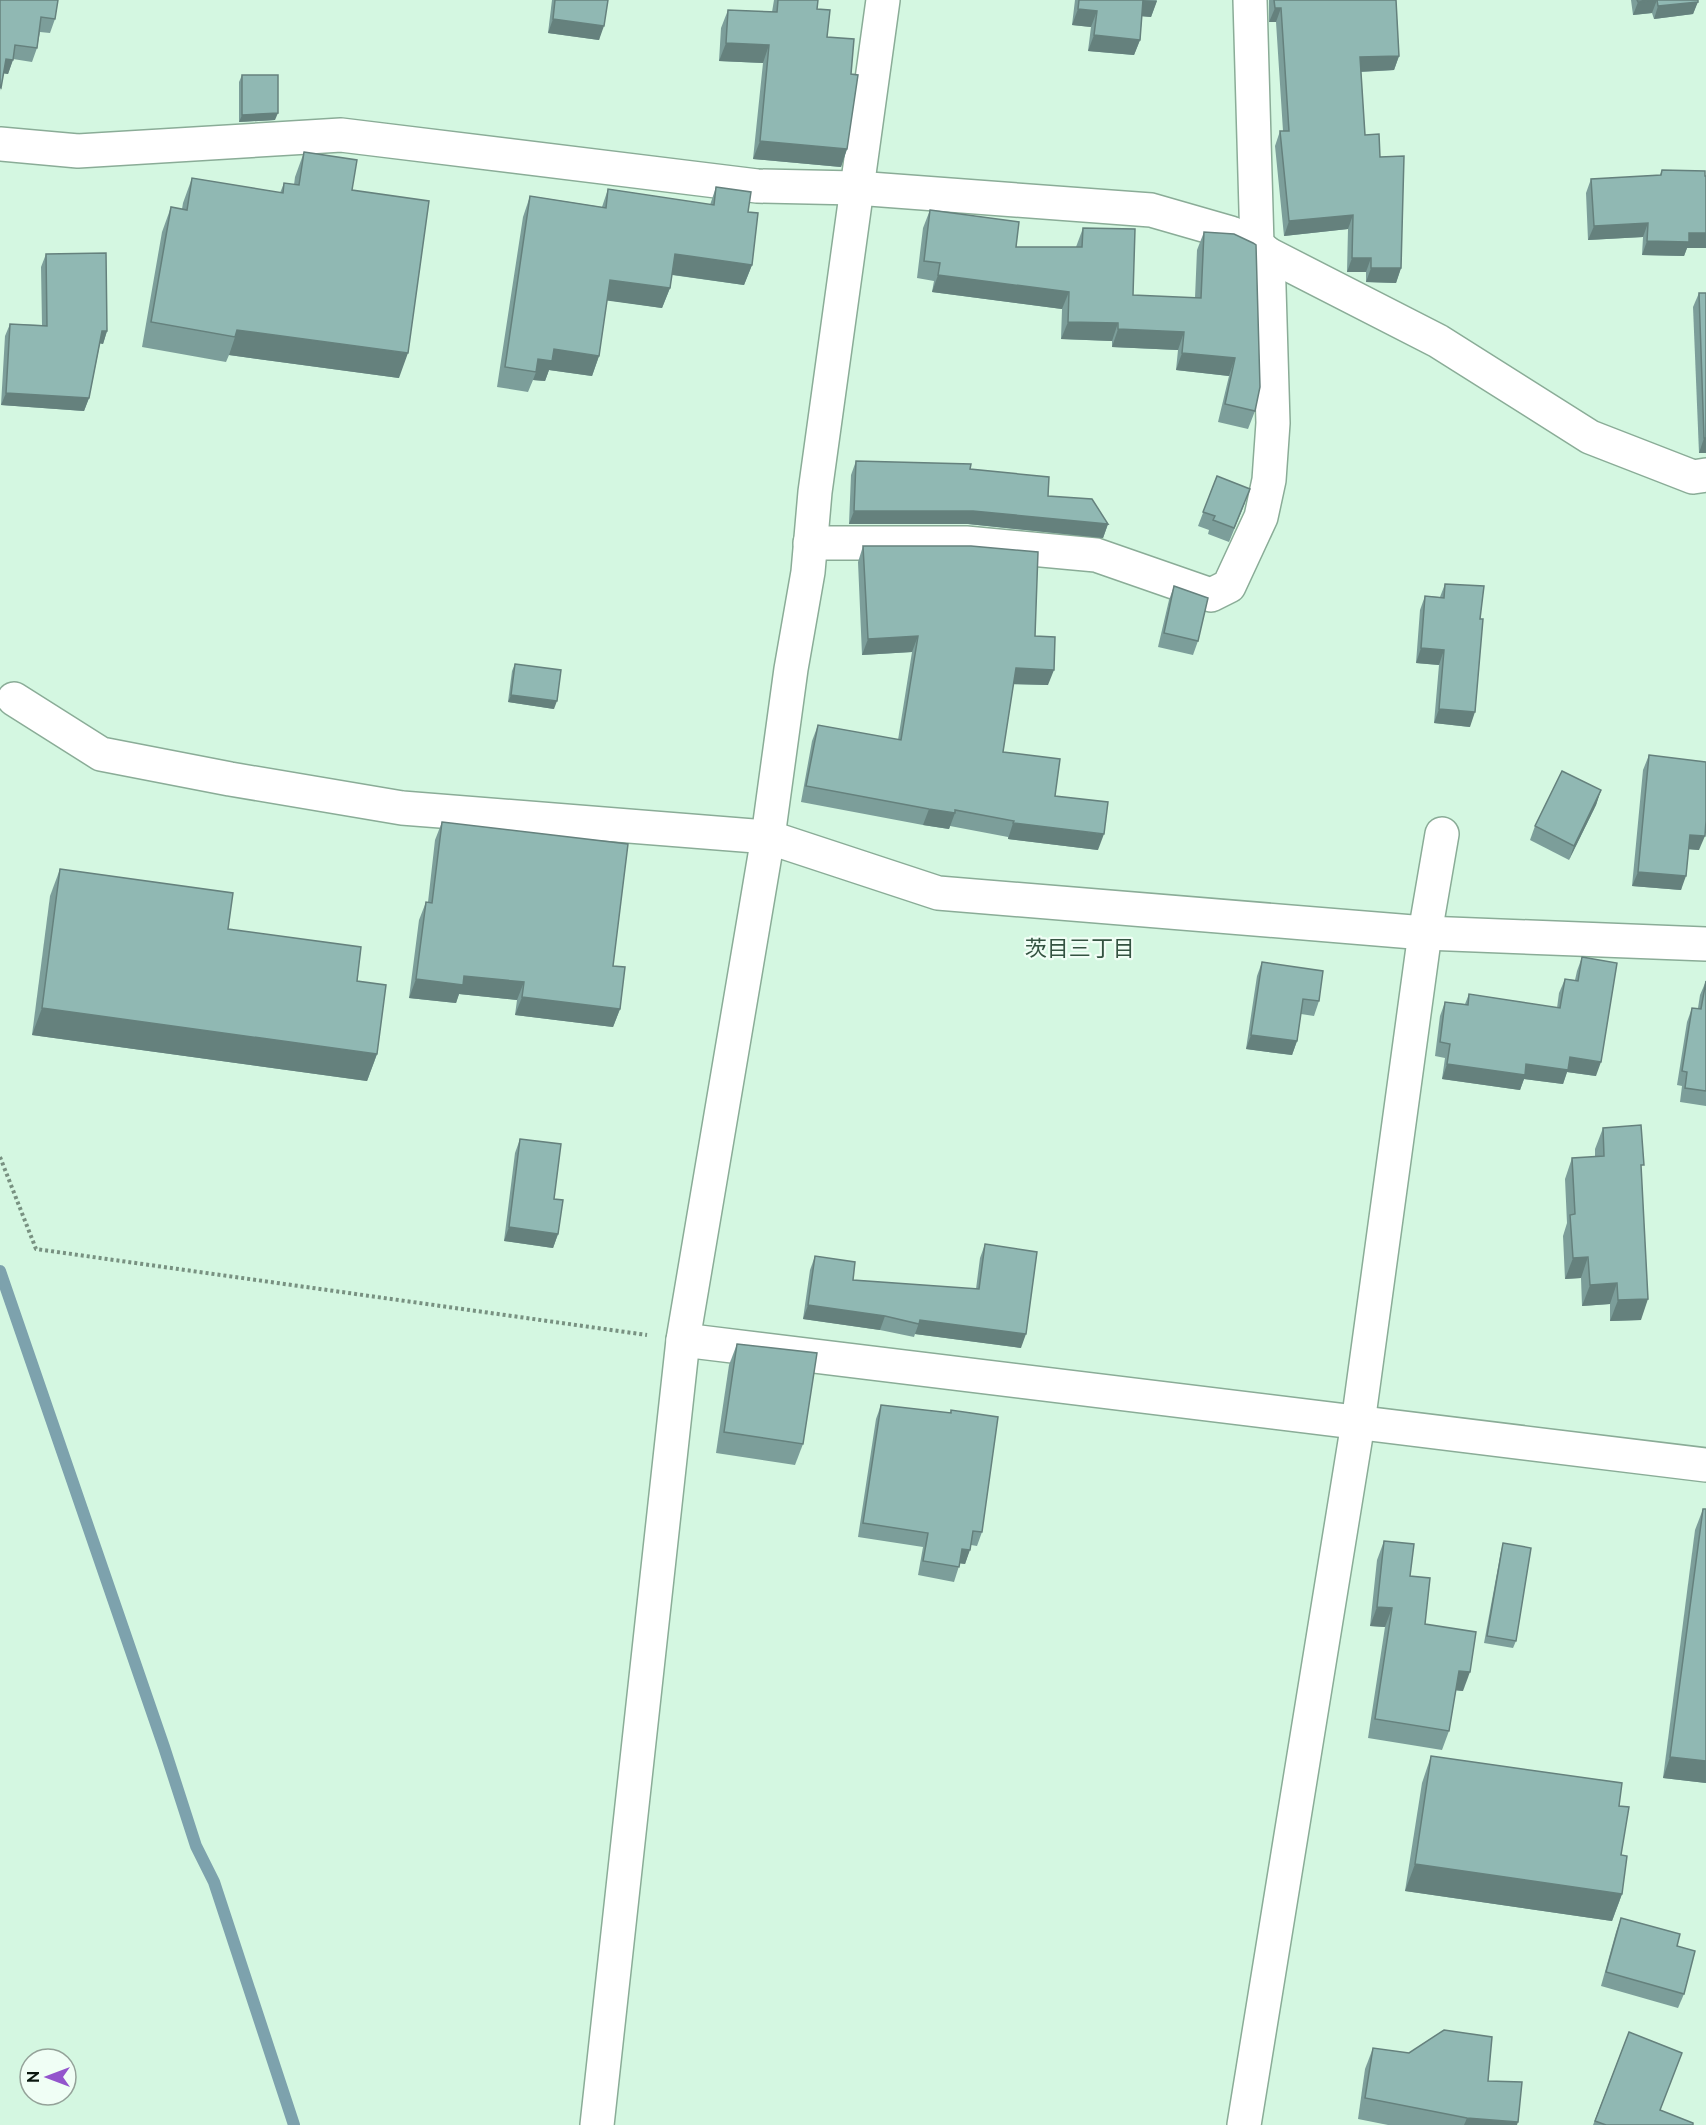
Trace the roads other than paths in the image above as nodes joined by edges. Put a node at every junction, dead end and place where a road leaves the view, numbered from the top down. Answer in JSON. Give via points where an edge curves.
{"nodes":[{"id":1,"x":883,"y":0,"type":"edge"},
{"id":2,"x":1250,"y":0,"type":"edge"},
{"id":3,"x":0,"y":144,"type":"edge"},
{"id":4,"x":856,"y":188,"type":"junction"},
{"id":5,"x":1262,"y":250,"type":"junction"},
{"id":6,"x":1706,"y":475,"type":"edge"},
{"id":7,"x":810,"y":543,"type":"junction"},
{"id":8,"x":14,"y":699,"type":"dead end"},
{"id":9,"x":1442,"y":834,"type":"dead end"},
{"id":10,"x":768,"y":837,"type":"junction"},
{"id":11,"x":1425,"y":933,"type":"junction"},
{"id":12,"x":1706,"y":944,"type":"edge"},
{"id":13,"x":683,"y":1340,"type":"junction"},
{"id":14,"x":1358,"y":1422,"type":"junction"},
{"id":15,"x":1706,"y":1465,"type":"edge"},
{"id":16,"x":597,"y":2125,"type":"edge"},
{"id":17,"x":1244,"y":2125,"type":"edge"}],
"edges":[{"from":1,"to":4,"type":"street"},
{"from":2,"to":5,"type":"street"},
{"from":3,"to":4,"type":"street","via":[[78,152],[341,135],[757,186]]},
{"from":4,"to":5,"type":"street","via":[[1151,210],[1231,232]]},
{"from":4,"to":7,"type":"street"},
{"from":5,"to":6,"type":"street","via":[[1438,342],[1590,438],[1693,477]]},
{"from":5,"to":7,"type":"street","via":[[1274,423],[1269,480],[1261,517],[1230,586],[1211,595],[1096,555],[966,543]]},
{"from":7,"to":10,"type":"street"},
{"from":8,"to":10,"type":"street","via":[[102,754],[230,779],[402,808]]},
{"from":9,"to":11,"type":"street"},
{"from":10,"to":11,"type":"street","via":[[938,893]]},
{"from":10,"to":13,"type":"street"},
{"from":11,"to":12,"type":"street"},
{"from":11,"to":14,"type":"street"},
{"from":13,"to":14,"type":"street"},
{"from":13,"to":16,"type":"street"},
{"from":14,"to":15,"type":"street"},
{"from":14,"to":17,"type":"street"}]}
